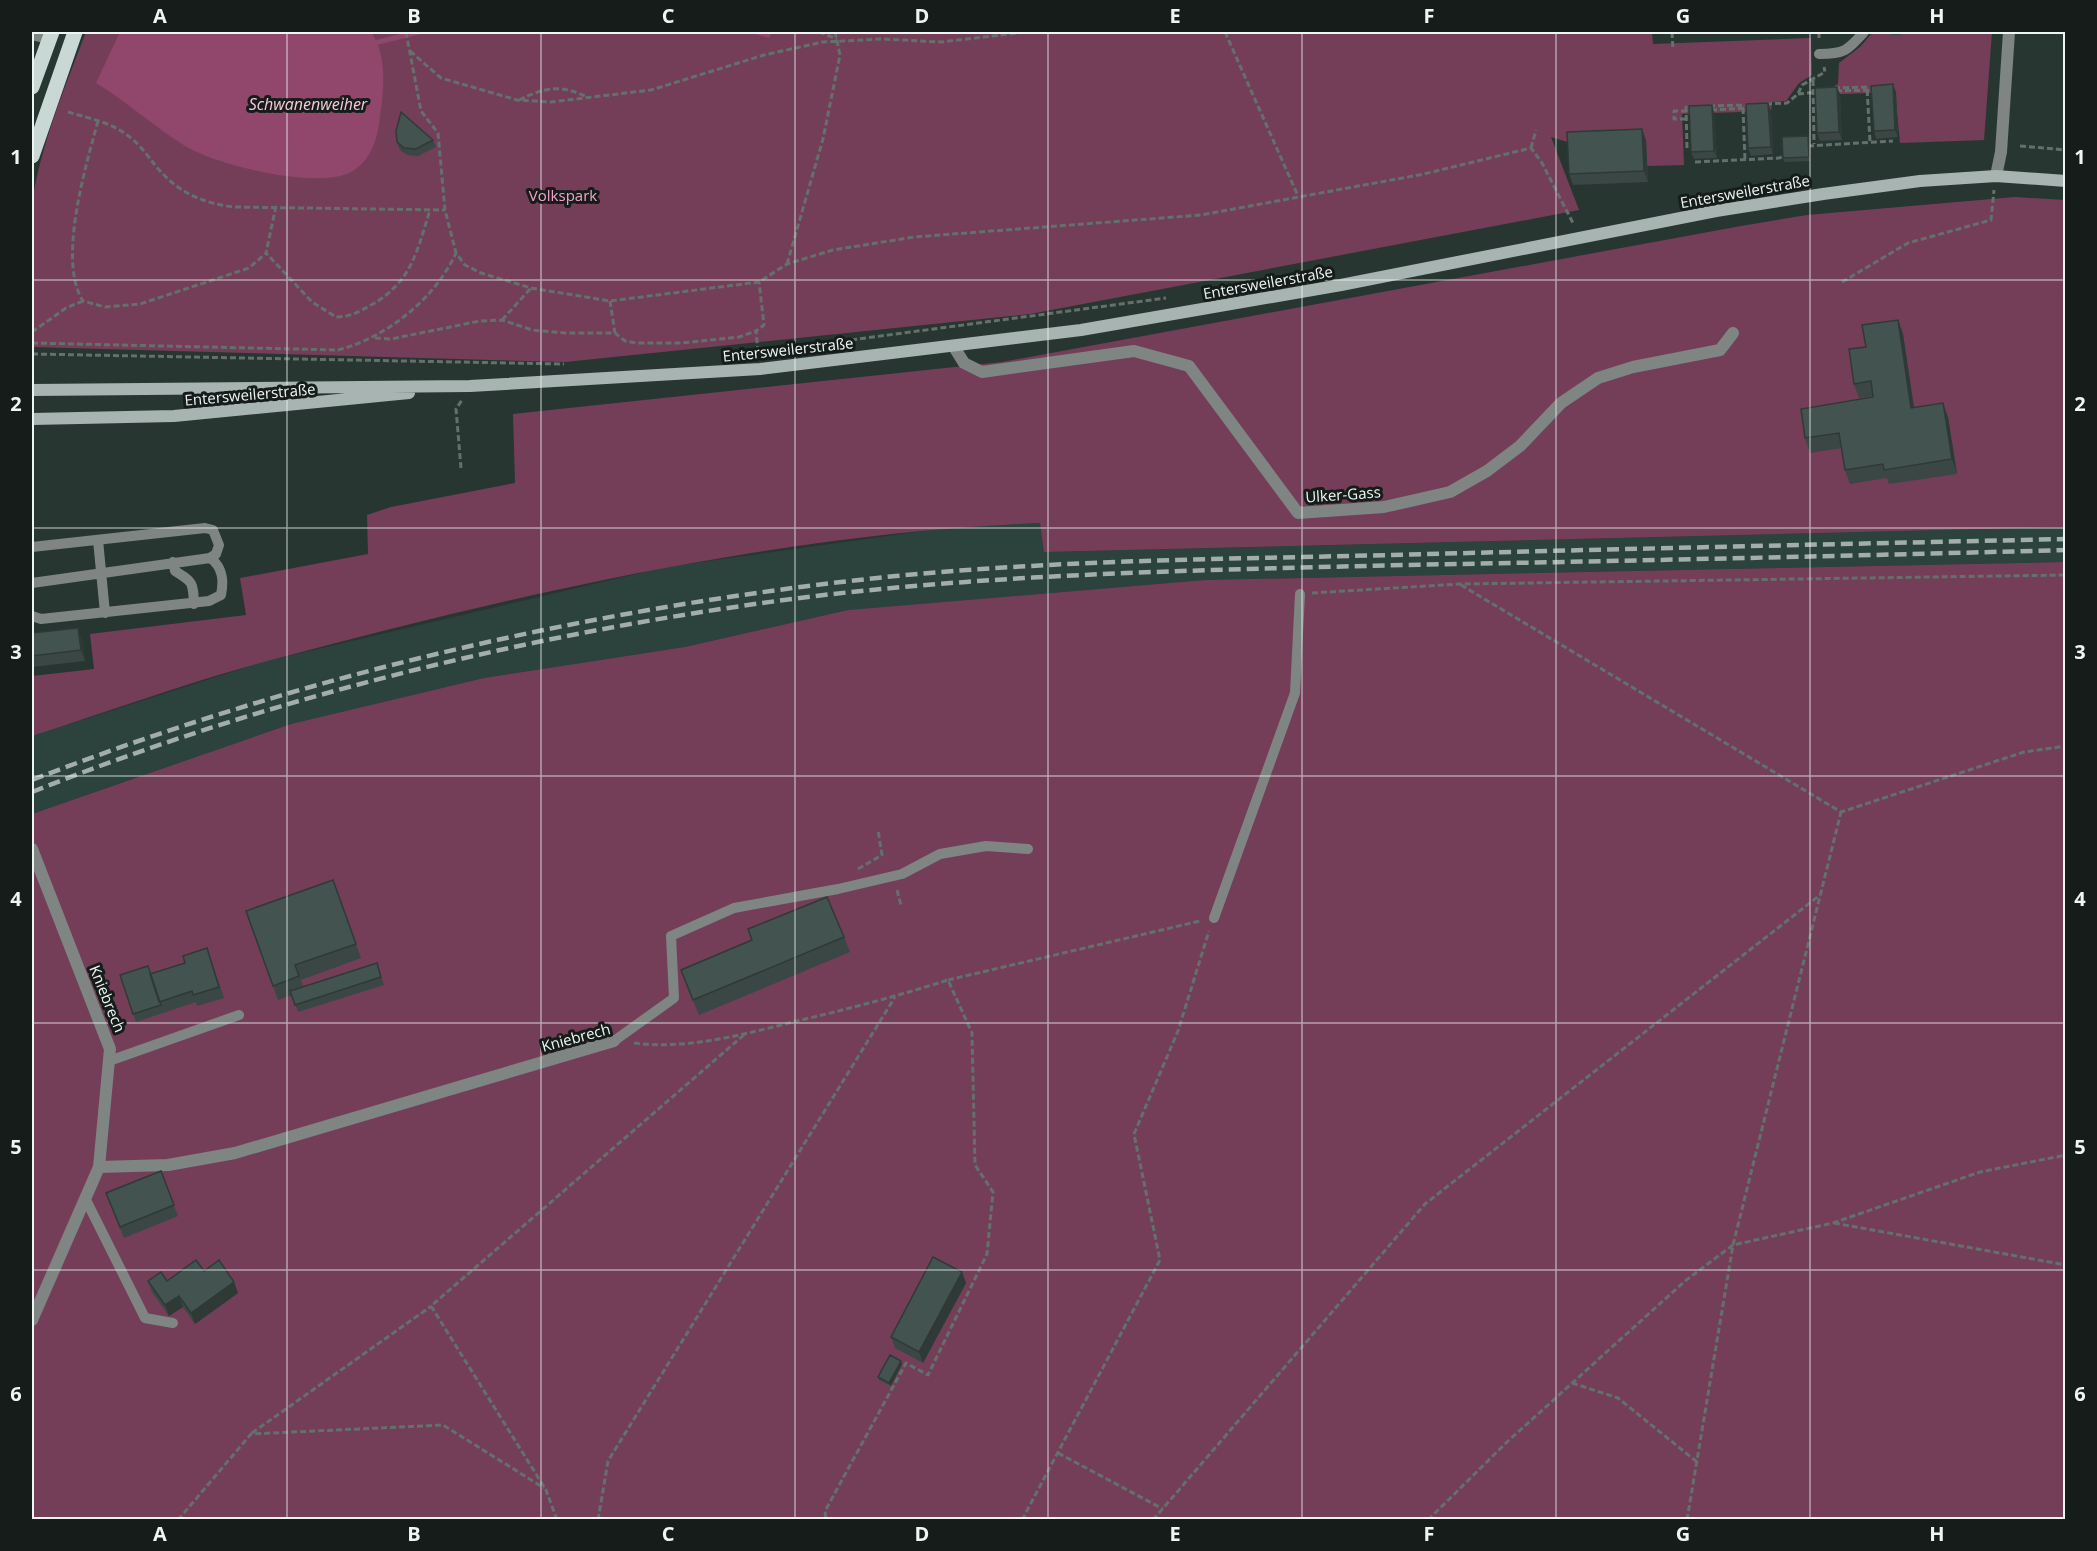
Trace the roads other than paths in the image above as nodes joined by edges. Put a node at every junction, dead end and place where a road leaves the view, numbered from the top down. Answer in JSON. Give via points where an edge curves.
{"nodes":[{"id":1,"x":75,"y":32,"type":"edge"},
{"id":2,"x":1864,"y":32,"type":"edge"},
{"id":3,"x":2009,"y":32,"type":"edge"},
{"id":4,"x":32,"y":34,"type":"edge"},
{"id":5,"x":50,"y":35,"type":"edge"},
{"id":6,"x":1819,"y":54,"type":"road end"},
{"id":7,"x":32,"y":87,"type":"edge"},
{"id":8,"x":32,"y":156,"type":"edge"},
{"id":9,"x":1996,"y":176,"type":"junction"},
{"id":10,"x":2066,"y":181,"type":"edge"},
{"id":11,"x":1733,"y":333,"type":"dead end"},
{"id":12,"x":954,"y":347,"type":"junction"},
{"id":13,"x":470,"y":386,"type":"junction"},
{"id":14,"x":32,"y":390,"type":"edge"},
{"id":15,"x":32,"y":419,"type":"edge"},
{"id":16,"x":98,"y":540,"type":"junction"},
{"id":17,"x":32,"y":547,"type":"edge"},
{"id":18,"x":210,"y":558,"type":"junction"},
{"id":19,"x":173,"y":562,"type":"junction"},
{"id":20,"x":101,"y":573,"type":"junction"},
{"id":21,"x":32,"y":583,"type":"edge"},
{"id":22,"x":1300,"y":594,"type":"road end"},
{"id":23,"x":194,"y":604,"type":"junction"},
{"id":24,"x":105,"y":613,"type":"junction"},
{"id":25,"x":32,"y":616,"type":"edge"},
{"id":26,"x":32,"y":849,"type":"edge"},
{"id":27,"x":1028,"y":849,"type":"dead end"},
{"id":28,"x":1214,"y":918,"type":"road end"},
{"id":29,"x":239,"y":1015,"type":"dead end"},
{"id":30,"x":614,"y":1041,"type":"joint"},
{"id":31,"x":109,"y":1061,"type":"junction"},
{"id":32,"x":99,"y":1167,"type":"junction"},
{"id":33,"x":85,"y":1198,"type":"junction"},
{"id":34,"x":32,"y":1320,"type":"edge"},
{"id":35,"x":173,"y":1323,"type":"dead end"}],
"edges":[{"from":1,"to":8,"type":"main road"},
{"from":2,"to":6,"type":"lane","via":[[1840,54]]},
{"from":3,"to":9,"type":"street"},
{"from":4,"to":5,"type":"street"},
{"from":5,"to":7,"type":"main road"},
{"from":9,"to":10,"type":"main road","name":"Entersweilerstraße"},
{"from":9,"to":12,"type":"main road","name":"Entersweilerstraße","via":[[1910,182],[1716,211],[1341,285],[1081,330]]},
{"from":11,"to":12,"type":"street","name":"Ulker-Gass","via":[[1720,350],[1598,378],[1561,402],[1520,446],[1450,492],[1384,507],[1298,513],[1189,366],[1134,351],[982,372],[964,363]]},
{"from":12,"to":13,"type":"main road","name":"Entersweilerstraße","via":[[760,369]]},
{"from":13,"to":14,"type":"main road","name":"Entersweilerstraße"},
{"from":13,"to":15,"type":"main road","name":"Entersweilerstraße","via":[[174,416]]},
{"from":16,"to":17,"type":"lane"},
{"from":16,"to":18,"type":"lane","via":[[205,528],[213,530],[219,545]]},
{"from":16,"to":20,"type":"lane"},
{"from":18,"to":19,"type":"lane"},
{"from":18,"to":23,"type":"lane","via":[[222,572],[220,595]]},
{"from":19,"to":20,"type":"lane"},
{"from":19,"to":23,"type":"lane","via":[[175,571],[189,578]]},
{"from":20,"to":21,"type":"lane"},
{"from":20,"to":24,"type":"lane"},
{"from":22,"to":28,"type":"lane","via":[[1295,693]]},
{"from":23,"to":24,"type":"lane"},
{"from":24,"to":25,"type":"lane","via":[[41,619]]},
{"from":26,"to":31,"type":"street","name":"Kniebrech","via":[[111,1048]]},
{"from":27,"to":30,"type":"lane","via":[[986,846],[940,854],[902,874],[734,908],[671,936],[674,998]]},
{"from":29,"to":31,"type":"lane"},
{"from":30,"to":32,"type":"street","name":"Kniebrech","via":[[235,1153],[168,1165]]},
{"from":31,"to":32,"type":"street","name":"Kniebrech"},
{"from":32,"to":33,"type":"street","name":"Kniebrech"},
{"from":33,"to":34,"type":"street","name":"Kniebrech"},
{"from":33,"to":35,"type":"lane","via":[[145,1318]]}]}
